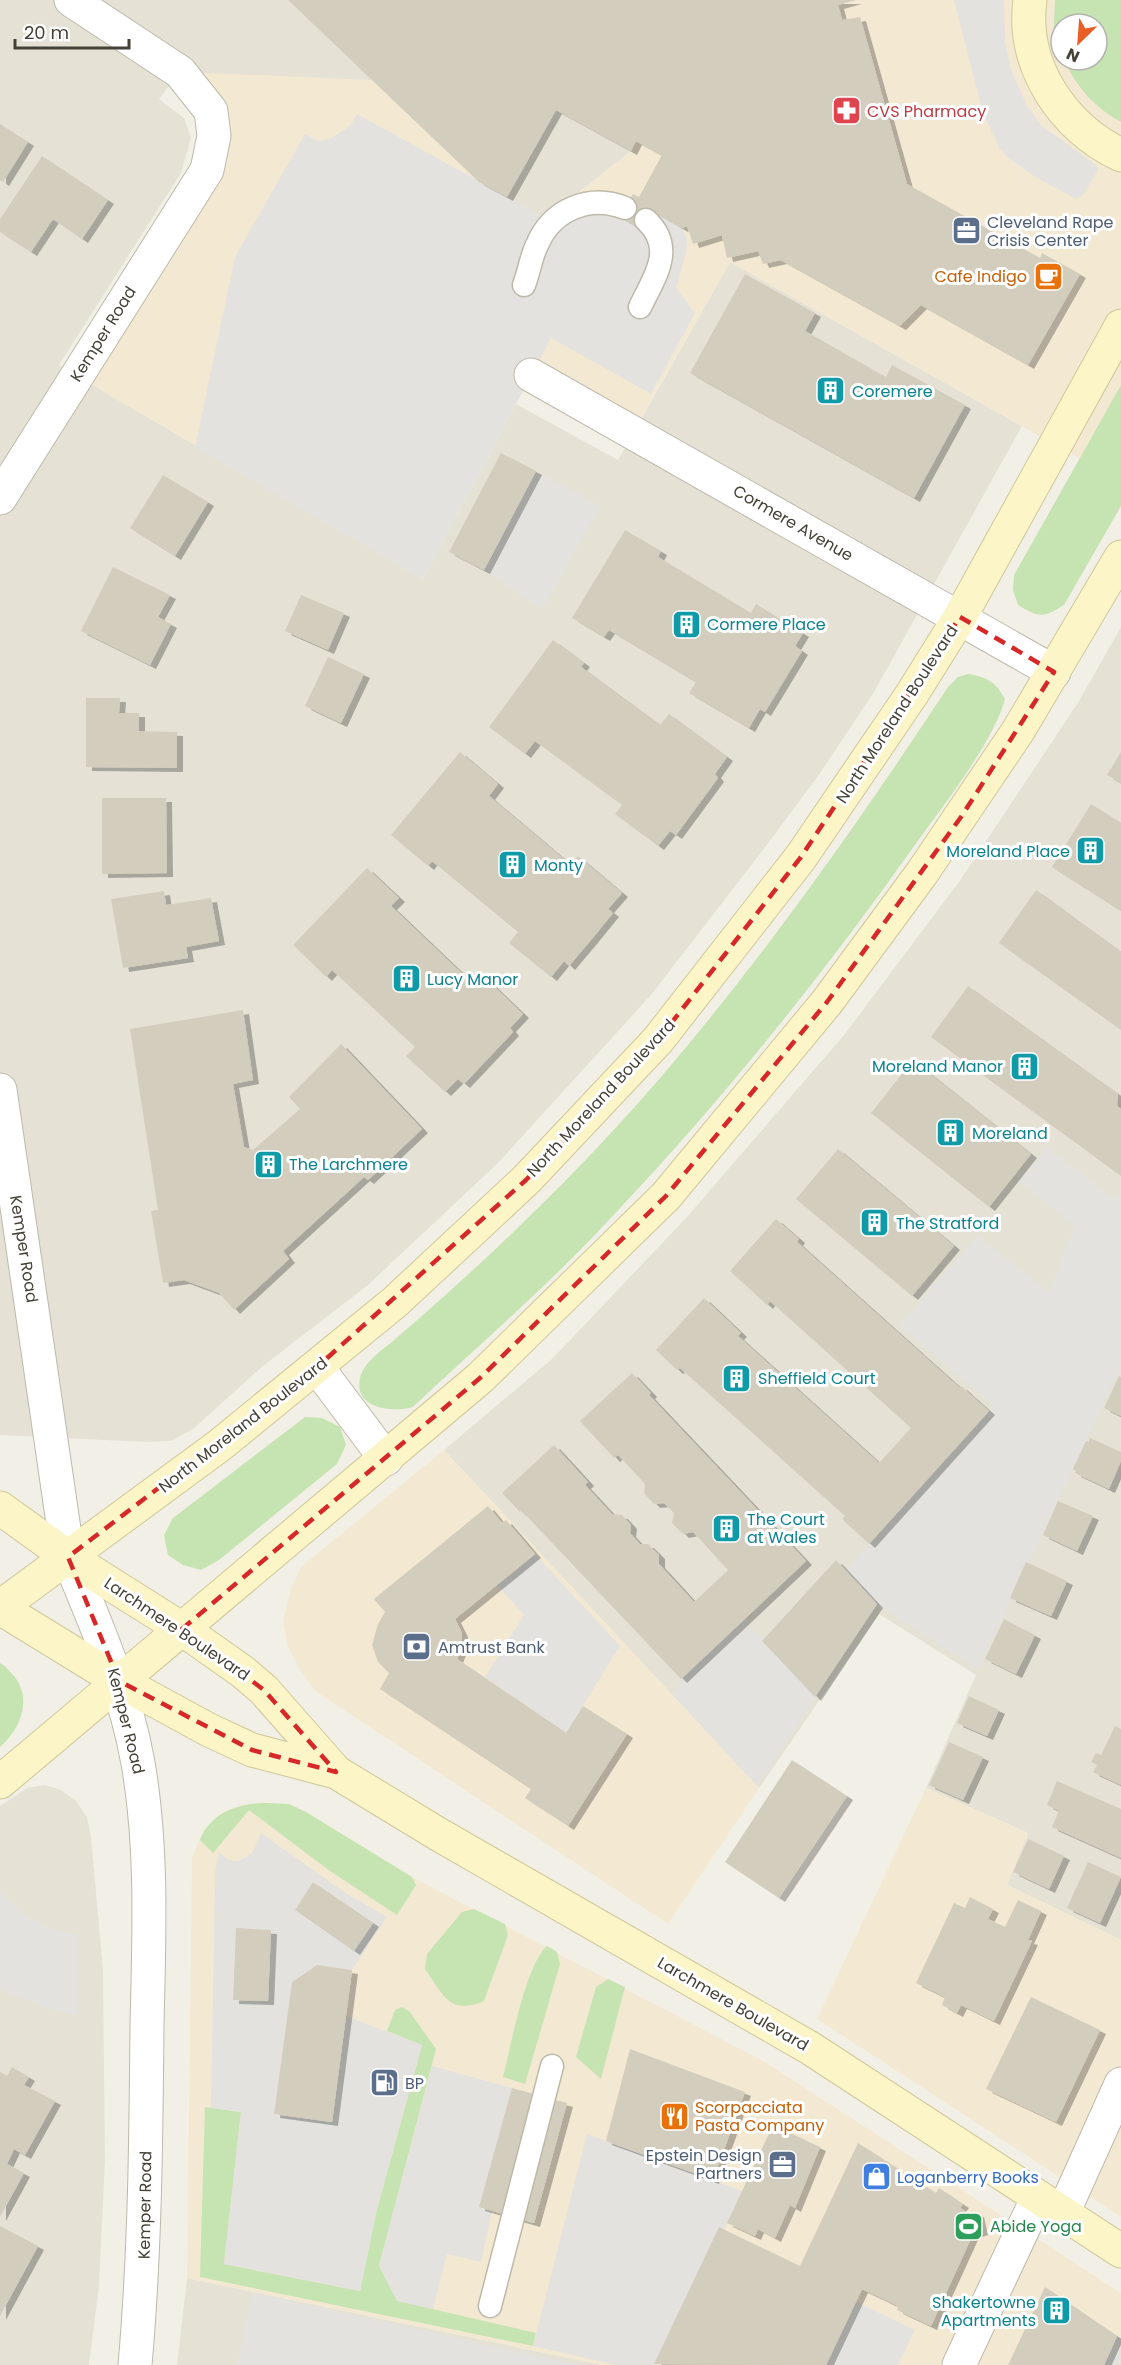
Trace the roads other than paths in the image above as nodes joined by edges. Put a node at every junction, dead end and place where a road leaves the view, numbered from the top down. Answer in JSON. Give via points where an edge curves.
{"nodes":[{"id":1,"x":71,"y":0,"type":"edge"},
{"id":2,"x":1030,"y":0,"type":"edge"},
{"id":3,"x":1116,"y":154,"type":"edge"},
{"id":4,"x":625,"y":208,"type":"dead end"},
{"id":5,"x":646,"y":220,"type":"dead end"},
{"id":6,"x":524,"y":285,"type":"dead end"},
{"id":7,"x":640,"y":307,"type":"dead end"},
{"id":8,"x":1121,"y":326,"type":"edge"},
{"id":9,"x":531,"y":375,"type":"dead end"},
{"id":10,"x":0,"y":498,"type":"edge"},
{"id":11,"x":1121,"y":557,"type":"edge"},
{"id":12,"x":960,"y":617,"type":"junction"},
{"id":13,"x":1054,"y":672,"type":"junction"},
{"id":14,"x":0,"y":1090,"type":"edge"},
{"id":15,"x":317,"y":1367,"type":"junction"},
{"id":16,"x":386,"y":1459,"type":"junction"},
{"id":17,"x":0,"y":1508,"type":"edge"},
{"id":18,"x":68,"y":1557,"type":"junction"},
{"id":19,"x":0,"y":1607,"type":"edge"},
{"id":20,"x":182,"y":1629,"type":"junction"},
{"id":21,"x":119,"y":1681,"type":"junction"},
{"id":22,"x":336,"y":1772,"type":"junction"},
{"id":23,"x":0,"y":1782,"type":"edge"},
{"id":24,"x":552,"y":2066,"type":"dead end"},
{"id":25,"x":1121,"y":2084,"type":"edge"},
{"id":26,"x":1050,"y":2205,"type":"junction"},
{"id":27,"x":1121,"y":2251,"type":"edge"},
{"id":28,"x":490,"y":2306,"type":"dead end"},
{"id":29,"x":135,"y":2365,"type":"edge"},
{"id":30,"x":959,"y":2365,"type":"edge"}],
"edges":[{"from":1,"to":10,"type":"street","name":"Kemper Road","via":[[180,72],[211,111],[214,136],[207,170]]},
{"from":2,"to":3,"type":"main road","via":[[1028,29],[1048,91],[1069,117]]},
{"from":4,"to":6,"type":"lane","via":[[611,203],[585,203],[564,211],[537,244]]},
{"from":5,"to":7,"type":"lane","via":[[657,230],[662,247],[658,270]]},
{"from":8,"to":12,"type":"main road","name":"North Moreland Boulevard"},
{"from":9,"to":12,"type":"street","name":"Cormere Avenue"},
{"from":11,"to":13,"type":"main road"},
{"from":12,"to":13,"type":"street","name":"Cormere Avenue"},
{"from":12,"to":15,"type":"main road","name":"North Moreland Boulevard","via":[[801,857],[658,1040],[526,1180],[395,1302]]},
{"from":13,"to":16,"type":"main road","via":[[961,818],[827,1002],[666,1196],[480,1378]]},
{"from":14,"to":18,"type":"street","name":"Kemper Road"},
{"from":15,"to":16,"type":"street"},
{"from":15,"to":18,"type":"main road","name":"North Moreland Boulevard","via":[[220,1445]]},
{"from":16,"to":20,"type":"main road"},
{"from":17,"to":18,"type":"main road","name":"Larchmere Boulevard"},
{"from":18,"to":19,"type":"main road","name":"North Moreland Boulevard"},
{"from":18,"to":20,"type":"main road","name":"Larchmere Boulevard"},
{"from":18,"to":21,"type":"street","name":"Kemper Road"},
{"from":19,"to":21,"type":"main road","name":"Larchmere Boulevard"},
{"from":20,"to":21,"type":"main road"},
{"from":20,"to":22,"type":"main road","name":"Larchmere Boulevard","via":[[264,1690]]},
{"from":21,"to":22,"type":"main road","name":"Larchmere Boulevard","via":[[252,1750]]},
{"from":21,"to":23,"type":"main road"},
{"from":21,"to":29,"type":"street","name":"Kemper Road","via":[[138,1761],[149,1885],[146,2215]]},
{"from":22,"to":26,"type":"main road","name":"Larchmere Boulevard","via":[[810,2048]]},
{"from":24,"to":28,"type":"lane"},
{"from":25,"to":26,"type":"street"},
{"from":26,"to":27,"type":"main road","name":"Larchmere Boulevard"},
{"from":26,"to":30,"type":"street"}]}
